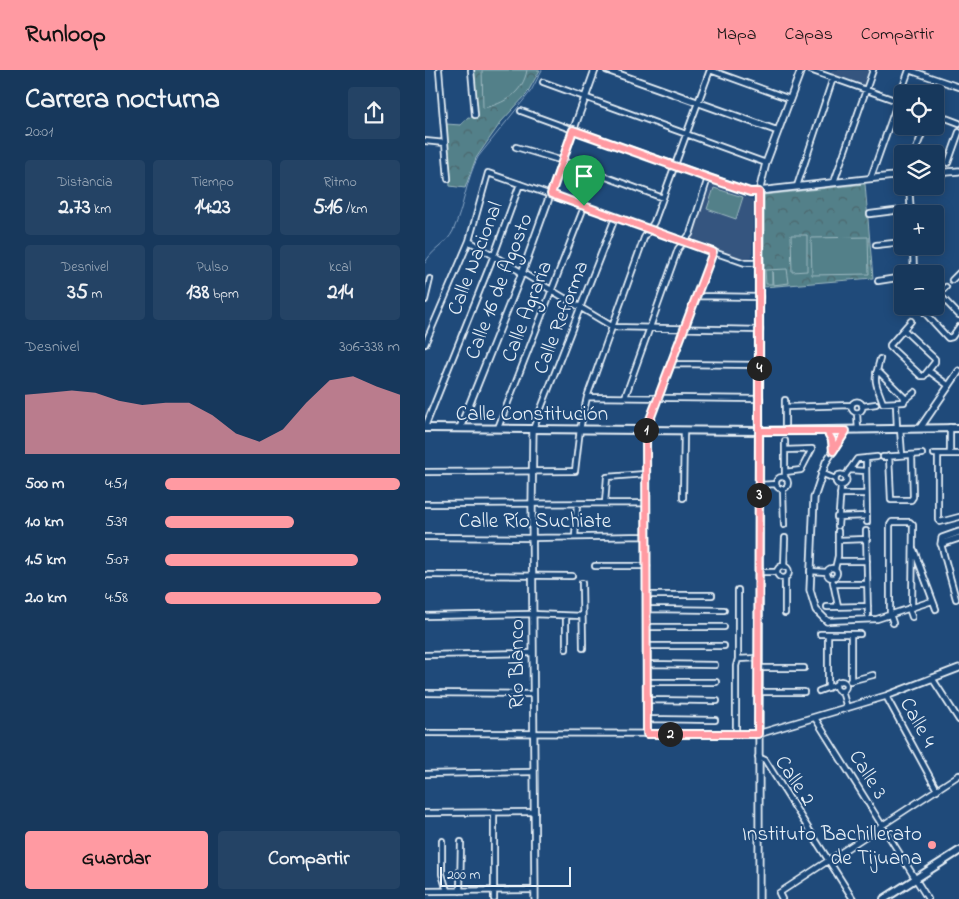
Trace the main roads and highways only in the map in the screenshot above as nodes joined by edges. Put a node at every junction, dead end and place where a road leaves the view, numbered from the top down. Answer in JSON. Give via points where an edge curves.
{"nodes":[{"id":1,"x":425,"y":428,"type":"edge"},
{"id":2,"x":959,"y":428,"type":"edge"},
{"id":3,"x":959,"y":851,"type":"edge"},
{"id":4,"x":884,"y":899,"type":"edge"}],
"edges":[{"from":1,"to":2,"type":"main road","name":"Calle Constitución","via":[[899,431]]},
{"from":3,"to":4,"type":"main road"}]}
